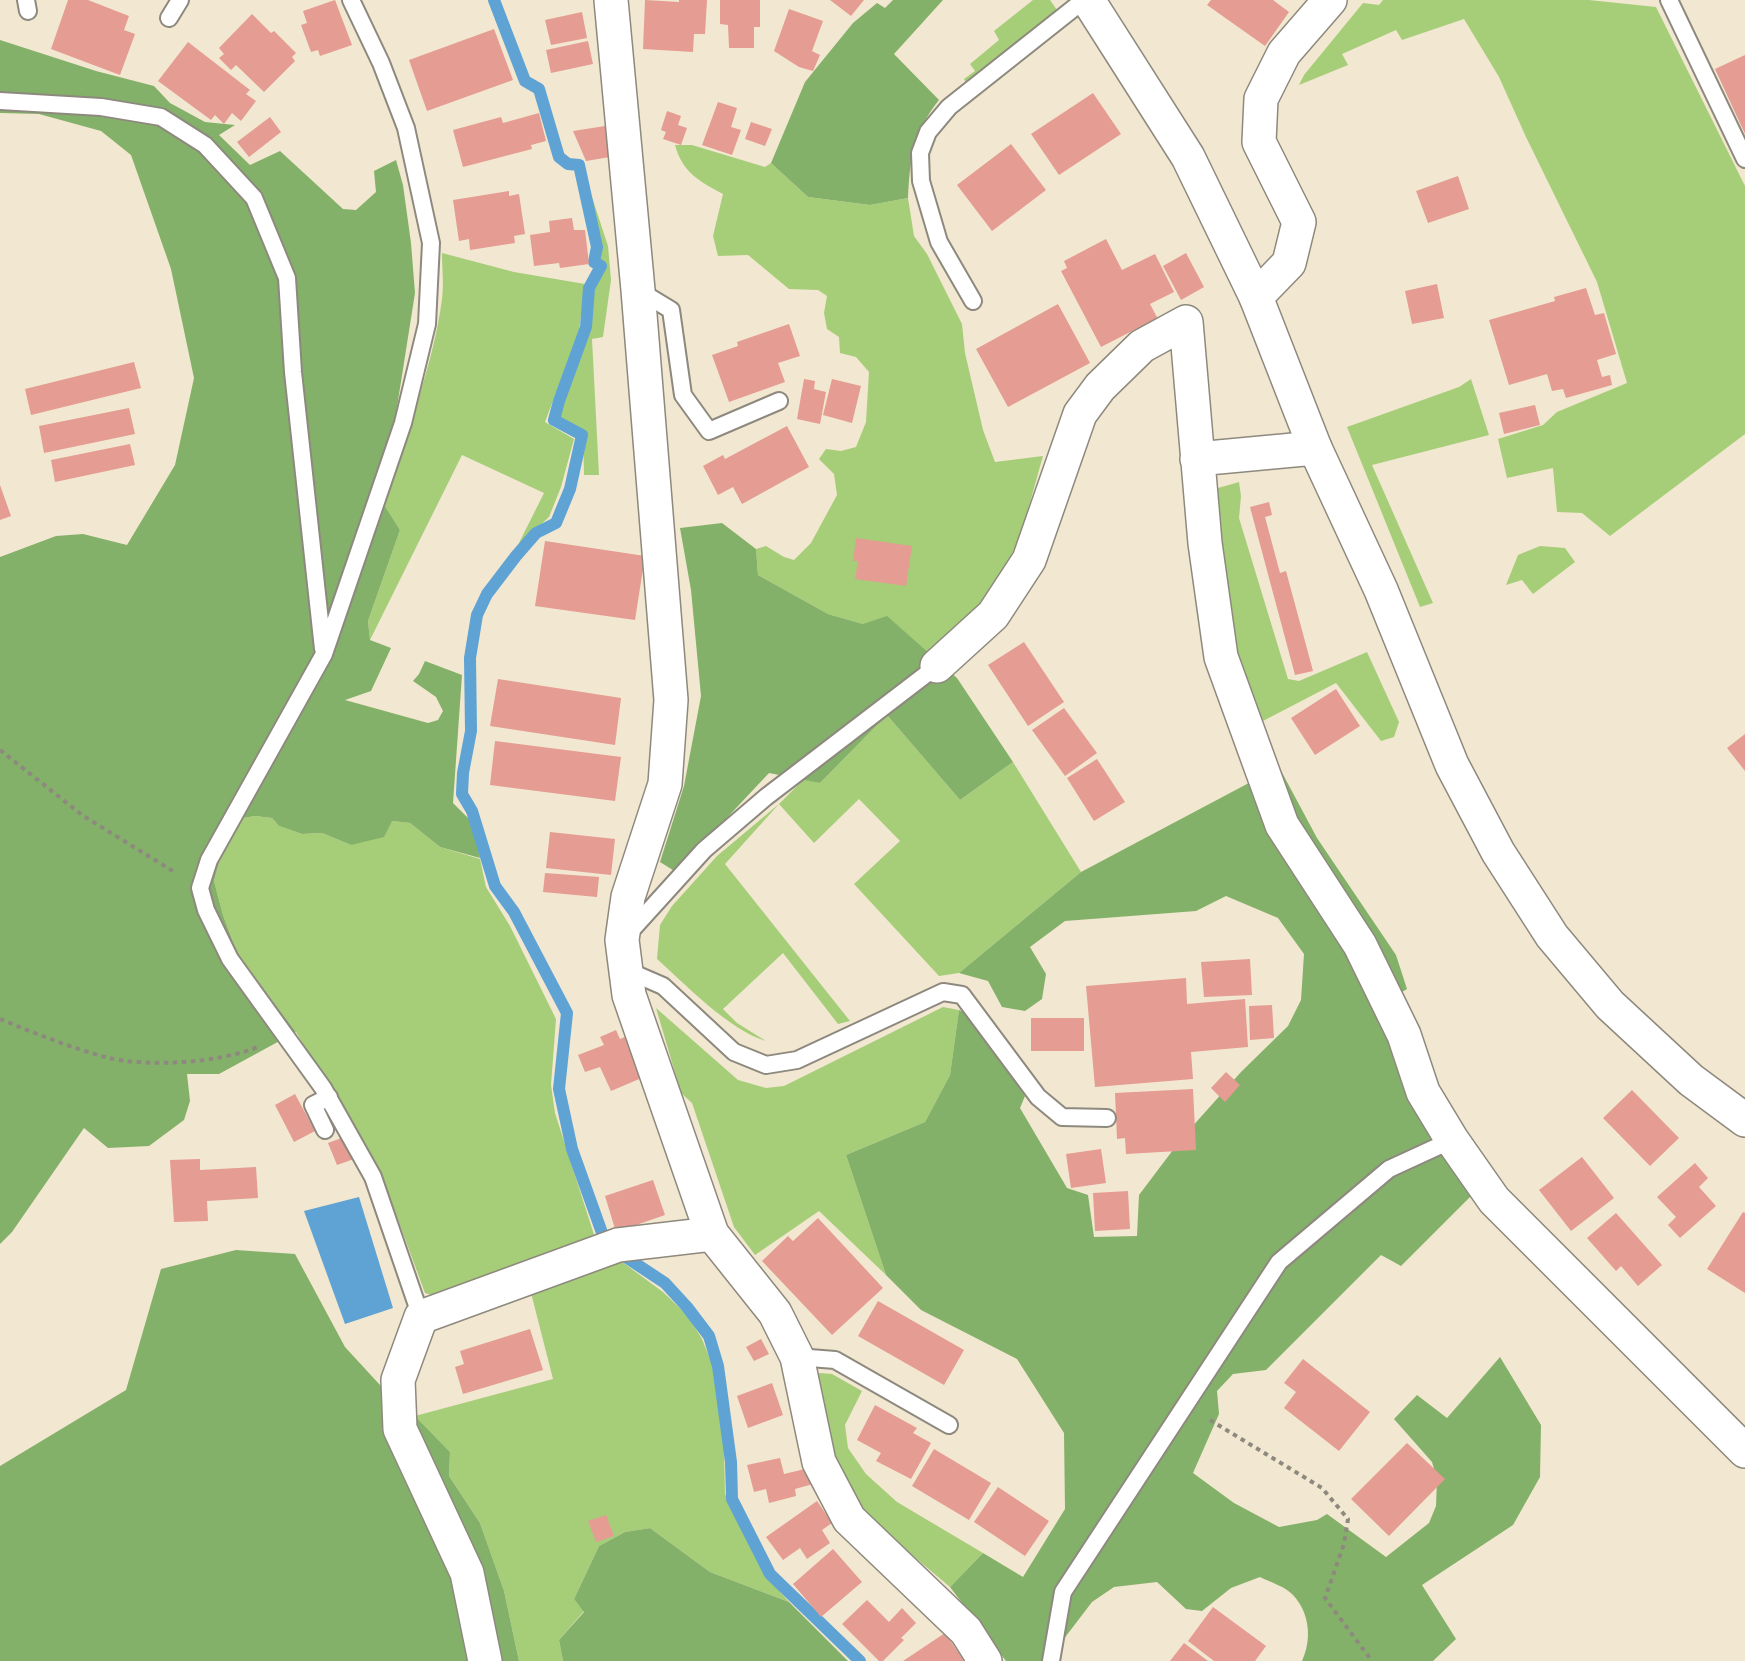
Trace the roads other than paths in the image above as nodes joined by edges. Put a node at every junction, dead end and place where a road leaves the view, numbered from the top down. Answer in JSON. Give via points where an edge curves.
{"nodes":[{"id":1,"x":180,"y":0,"type":"edge"},
{"id":2,"x":351,"y":0,"type":"edge"},
{"id":3,"x":612,"y":0,"type":"edge"},
{"id":4,"x":1084,"y":0,"type":"edge"},
{"id":5,"x":1088,"y":0,"type":"edge"},
{"id":6,"x":1330,"y":0,"type":"edge"},
{"id":7,"x":1669,"y":0,"type":"edge"},
{"id":8,"x":169,"y":18,"type":"dead end"},
{"id":9,"x":0,"y":101,"type":"edge"},
{"id":10,"x":1745,"y":159,"type":"edge"},
{"id":11,"x":638,"y":290,"type":"junction"},
{"id":12,"x":1256,"y":297,"type":"junction"},
{"id":13,"x":973,"y":301,"type":"dead end"},
{"id":14,"x":779,"y":401,"type":"dead end"},
{"id":15,"x":1315,"y":448,"type":"junction"},
{"id":16,"x":1197,"y":459,"type":"junction"},
{"id":17,"x":324,"y":654,"type":"junction"},
{"id":18,"x":937,"y":666,"type":"joint"},
{"id":19,"x":624,"y":955,"type":"junction"},
{"id":20,"x":329,"y":1097,"type":"junction"},
{"id":21,"x":1107,"y":1118,"type":"dead end"},
{"id":22,"x":1745,"y":1120,"type":"edge"},
{"id":23,"x":325,"y":1131,"type":"dead end"},
{"id":24,"x":1452,"y":1140,"type":"junction"},
{"id":25,"x":712,"y":1234,"type":"junction"},
{"id":26,"x":421,"y":1317,"type":"junction"},
{"id":27,"x":797,"y":1357,"type":"junction"},
{"id":28,"x":949,"y":1425,"type":"dead end"},
{"id":29,"x":1745,"y":1451,"type":"edge"},
{"id":30,"x":485,"y":1661,"type":"edge"},
{"id":31,"x":985,"y":1661,"type":"edge"},
{"id":32,"x":1051,"y":1661,"type":"edge"}],
"edges":[{"from":1,"to":8,"type":"lane"},
{"from":2,"to":17,"type":"lane","via":[[406,129],[431,243],[427,324],[403,423]]},
{"from":3,"to":11,"type":"street"},
{"from":4,"to":13,"type":"lane","via":[[949,107],[928,132],[920,153],[921,181],[939,242]]},
{"from":5,"to":12,"type":"street","via":[[1188,157]]},
{"from":6,"to":12,"type":"street","via":[[1284,53],[1261,99],[1259,142],[1299,222],[1289,263]]},
{"from":7,"to":10,"type":"lane"},
{"from":9,"to":17,"type":"lane","via":[[101,107],[161,117],[205,145],[254,198],[287,278],[293,372]]},
{"from":11,"to":14,"type":"lane","via":[[671,310],[683,395],[709,431]]},
{"from":11,"to":19,"type":"street","via":[[671,700],[665,784],[628,897]]},
{"from":12,"to":15,"type":"street"},
{"from":15,"to":16,"type":"street"},
{"from":15,"to":22,"type":"street","via":[[1381,590],[1452,765],[1498,852],[1552,936],[1610,1005],[1691,1080]]},
{"from":16,"to":18,"type":"street","via":[[1186,322],[1142,346],[1100,387],[1080,414],[1029,560],[993,615]]},
{"from":16,"to":24,"type":"street","via":[[1221,657],[1282,825],[1360,945],[1404,1035],[1423,1092]]},
{"from":17,"to":20,"type":"lane","via":[[209,860],[200,888],[206,910],[230,959]]},
{"from":18,"to":19,"type":"lane","via":[[766,797],[704,850]]},
{"from":19,"to":21,"type":"lane","via":[[734,1052],[766,1065],[797,1060],[943,992],[962,995],[1038,1097],[1062,1117]]},
{"from":19,"to":25,"type":"street","via":[[629,995]]},
{"from":20,"to":23,"type":"lane","via":[[313,1105]]},
{"from":20,"to":26,"type":"lane","via":[[373,1177]]},
{"from":24,"to":29,"type":"street","via":[[1494,1200]]},
{"from":24,"to":32,"type":"lane","via":[[1389,1169],[1279,1262],[1063,1592]]},
{"from":25,"to":26,"type":"street","via":[[618,1245]]},
{"from":25,"to":27,"type":"street","via":[[775,1313]]},
{"from":26,"to":30,"type":"street","via":[[398,1380],[400,1429],[467,1573]]},
{"from":27,"to":28,"type":"lane","via":[[835,1360]]},
{"from":27,"to":31,"type":"street","via":[[819,1462],[849,1519],[966,1631]]}]}
